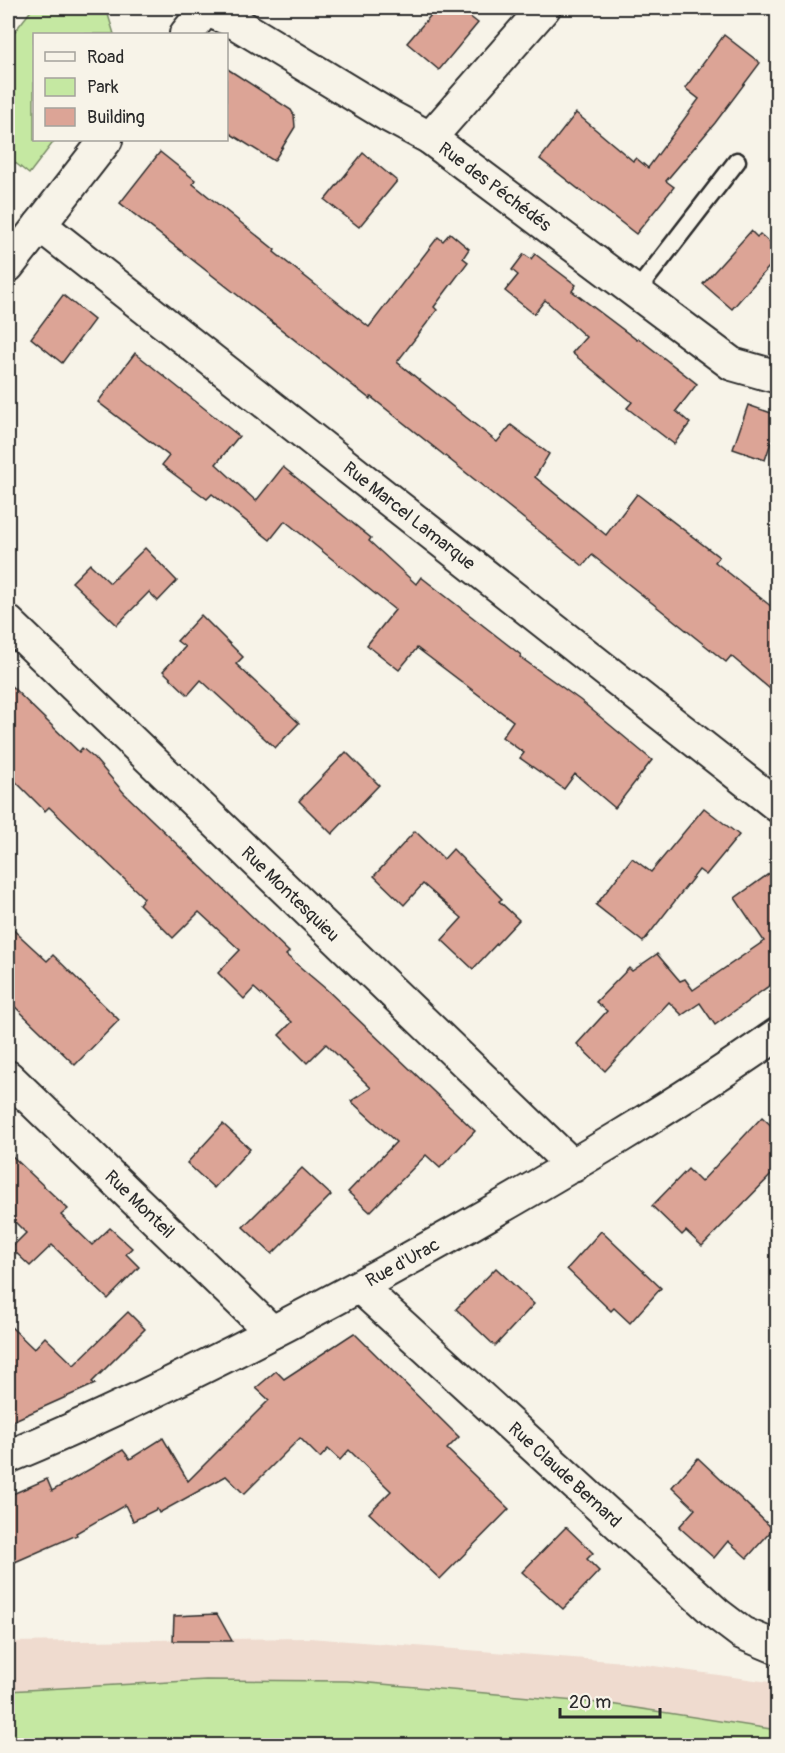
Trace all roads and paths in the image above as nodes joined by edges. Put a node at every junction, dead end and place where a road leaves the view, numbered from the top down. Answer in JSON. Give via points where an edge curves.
{"nodes":[{"id":1,"x":205,"y":8,"type":"edge"},
{"id":2,"x":543,"y":8,"type":"edge"},
{"id":3,"x":187,"y":33,"type":"edge"},
{"id":4,"x":430,"y":138,"type":"junction"},
{"id":5,"x":105,"y":141,"type":"edge"},
{"id":6,"x":737,"y":160,"type":"dead end"},
{"id":7,"x":8,"y":190,"type":"edge"},
{"id":8,"x":8,"y":205,"type":"edge"},
{"id":9,"x":40,"y":225,"type":"junction"},
{"id":10,"x":8,"y":266,"type":"edge"},
{"id":11,"x":636,"y":292,"type":"junction"},
{"id":12,"x":777,"y":377,"type":"edge"},
{"id":13,"x":8,"y":622,"type":"edge"},
{"id":14,"x":777,"y":806,"type":"edge"},
{"id":15,"x":777,"y":1034,"type":"edge"},
{"id":16,"x":8,"y":1077,"type":"edge"},
{"id":17,"x":573,"y":1166,"type":"junction"},
{"id":18,"x":360,"y":1287,"type":"junction"},
{"id":19,"x":272,"y":1332,"type":"junction"},
{"id":20,"x":8,"y":1457,"type":"edge"},
{"id":21,"x":777,"y":1648,"type":"edge"}],
"edges":[{"from":1,"to":3,"type":"street"},
{"from":1,"to":4,"type":"street","name":"Rue des Péchédés"},
{"from":2,"to":4,"type":"street"},
{"from":4,"to":11,"type":"street","name":"Rue des Péchédés"},
{"from":5,"to":9,"type":"street"},
{"from":6,"to":11,"type":"lane"},
{"from":7,"to":8,"type":"path","via":[[15,195]]},
{"from":9,"to":10,"type":"street"},
{"from":9,"to":14,"type":"street","name":"Rue Marcel Lamarque"},
{"from":11,"to":12,"type":"street","name":"Rue des Péchédés","via":[[732,364]]},
{"from":13,"to":17,"type":"street","name":"Rue Montesquieu"},
{"from":15,"to":17,"type":"street","name":"Rue d'Urac"},
{"from":16,"to":19,"type":"street","name":"Rue Monteil"},
{"from":17,"to":18,"type":"street","name":"Rue d'Urac"},
{"from":18,"to":19,"type":"street","name":"Rue d'Urac"},
{"from":18,"to":21,"type":"street","name":"Rue Claude Bernard","via":[[717,1614],[742,1633]]},
{"from":19,"to":20,"type":"street","name":"Rue d'Urac","via":[[75,1429]]}]}
